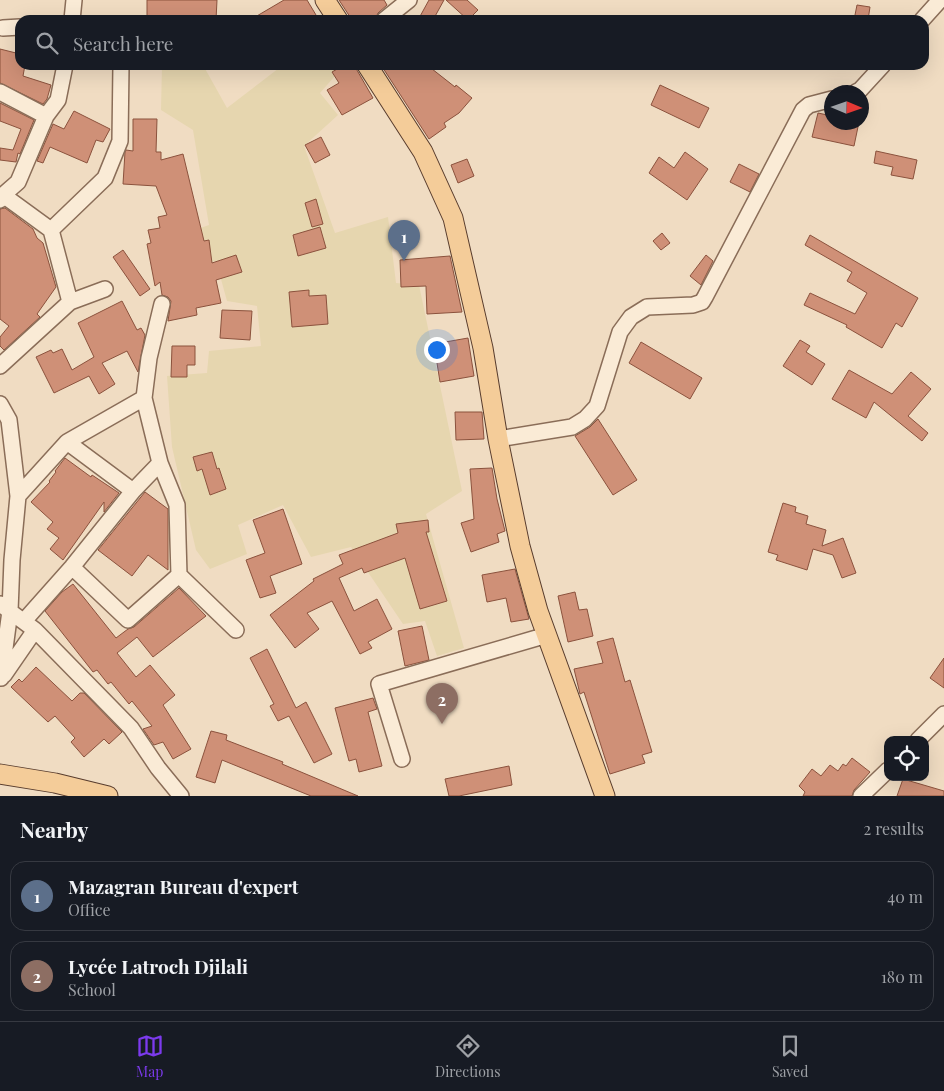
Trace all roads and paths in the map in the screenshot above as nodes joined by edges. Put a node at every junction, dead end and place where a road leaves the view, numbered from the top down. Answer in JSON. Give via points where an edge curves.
{"nodes":[{"id":1,"x":74,"y":0,"type":"edge"},
{"id":2,"x":324,"y":0,"type":"edge"},
{"id":3,"x":409,"y":0,"type":"edge"},
{"id":4,"x":940,"y":0,"type":"edge"},
{"id":5,"x":72,"y":15,"type":"edge"},
{"id":6,"x":334,"y":15,"type":"edge"},
{"id":7,"x":390,"y":15,"type":"edge"},
{"id":8,"x":926,"y":15,"type":"edge"},
{"id":9,"x":15,"y":27,"type":"edge"},
{"id":10,"x":3,"y":28,"type":"dead end"},
{"id":11,"x":63,"y":70,"type":"edge"},
{"id":12,"x":121,"y":70,"type":"edge"},
{"id":13,"x":370,"y":70,"type":"edge"},
{"id":14,"x":878,"y":70,"type":"edge"},
{"id":15,"x":865,"y":85,"type":"edge"},
{"id":16,"x":0,"y":92,"type":"edge"},
{"id":17,"x":824,"y":101,"type":"edge"},
{"id":18,"x":46,"y":116,"type":"junction"},
{"id":19,"x":1,"y":198,"type":"edge"},
{"id":20,"x":51,"y":230,"type":"junction"},
{"id":21,"x":105,"y":289,"type":"dead end"},
{"id":22,"x":70,"y":302,"type":"junction"},
{"id":23,"x":162,"y":304,"type":"dead end"},
{"id":24,"x":0,"y":366,"type":"edge"},
{"id":25,"x":144,"y":398,"type":"junction"},
{"id":26,"x":0,"y":404,"type":"edge"},
{"id":27,"x":498,"y":439,"type":"junction"},
{"id":28,"x":67,"y":442,"type":"junction"},
{"id":29,"x":160,"y":463,"type":"junction"},
{"id":30,"x":133,"y":491,"type":"junction"},
{"id":31,"x":18,"y":496,"type":"junction"},
{"id":32,"x":72,"y":567,"type":"junction"},
{"id":33,"x":179,"y":575,"type":"junction"},
{"id":34,"x":5,"y":608,"type":"edge"},
{"id":35,"x":30,"y":626,"type":"junction"},
{"id":36,"x":236,"y":630,"type":"dead end"},
{"id":37,"x":547,"y":635,"type":"junction"},
{"id":38,"x":1,"y":679,"type":"edge"},
{"id":39,"x":944,"y":714,"type":"edge"},
{"id":40,"x":922,"y":736,"type":"edge"},
{"id":41,"x":402,"y":759,"type":"dead end"},
{"id":42,"x":0,"y":774,"type":"edge"},
{"id":43,"x":884,"y":774,"type":"edge"},
{"id":44,"x":108,"y":796,"type":"edge"},
{"id":45,"x":180,"y":796,"type":"edge"},
{"id":46,"x":606,"y":796,"type":"edge"},
{"id":47,"x":861,"y":796,"type":"edge"}],
"edges":[{"from":1,"to":5,"type":"street"},
{"from":2,"to":6,"type":"main road"},
{"from":3,"to":7,"type":"street"},
{"from":4,"to":8,"type":"street"},
{"from":9,"to":10,"type":"street"},
{"from":11,"to":18,"type":"street","via":[[58,100]]},
{"from":12,"to":20,"type":"street","via":[[120,141],[105,178]]},
{"from":13,"to":27,"type":"main road","via":[[423,152],[454,218],[483,348]]},
{"from":14,"to":15,"type":"street"},
{"from":16,"to":18,"type":"street"},
{"from":17,"to":27,"type":"street","via":[[808,105],[803,110],[702,302],[647,307],[631,317],[620,332],[597,406],[585,419],[572,427]]},
{"from":18,"to":19,"type":"street","via":[[18,182]]},
{"from":19,"to":20,"type":"street"},
{"from":20,"to":22,"type":"street"},
{"from":21,"to":22,"type":"street"},
{"from":22,"to":24,"type":"street"},
{"from":23,"to":25,"type":"street","via":[[148,358]]},
{"from":25,"to":28,"type":"street"},
{"from":25,"to":29,"type":"street"},
{"from":26,"to":31,"type":"street","via":[[9,420]]},
{"from":27,"to":37,"type":"main road","via":[[520,546]]},
{"from":28,"to":30,"type":"street"},
{"from":28,"to":31,"type":"street"},
{"from":29,"to":30,"type":"street"},
{"from":29,"to":33,"type":"street","via":[[177,505]]},
{"from":30,"to":32,"type":"street"},
{"from":31,"to":34,"type":"street"},
{"from":32,"to":33,"type":"street","via":[[128,620]]},
{"from":32,"to":35,"type":"street"},
{"from":33,"to":36,"type":"street"},
{"from":34,"to":35,"type":"street"},
{"from":34,"to":38,"type":"street"},
{"from":35,"to":38,"type":"street"},
{"from":35,"to":45,"type":"street","via":[[131,728]]},
{"from":37,"to":41,"type":"street","via":[[379,684]]},
{"from":37,"to":46,"type":"main road"},
{"from":39,"to":40,"type":"street"},
{"from":42,"to":44,"type":"main road"},
{"from":43,"to":47,"type":"street"}]}
